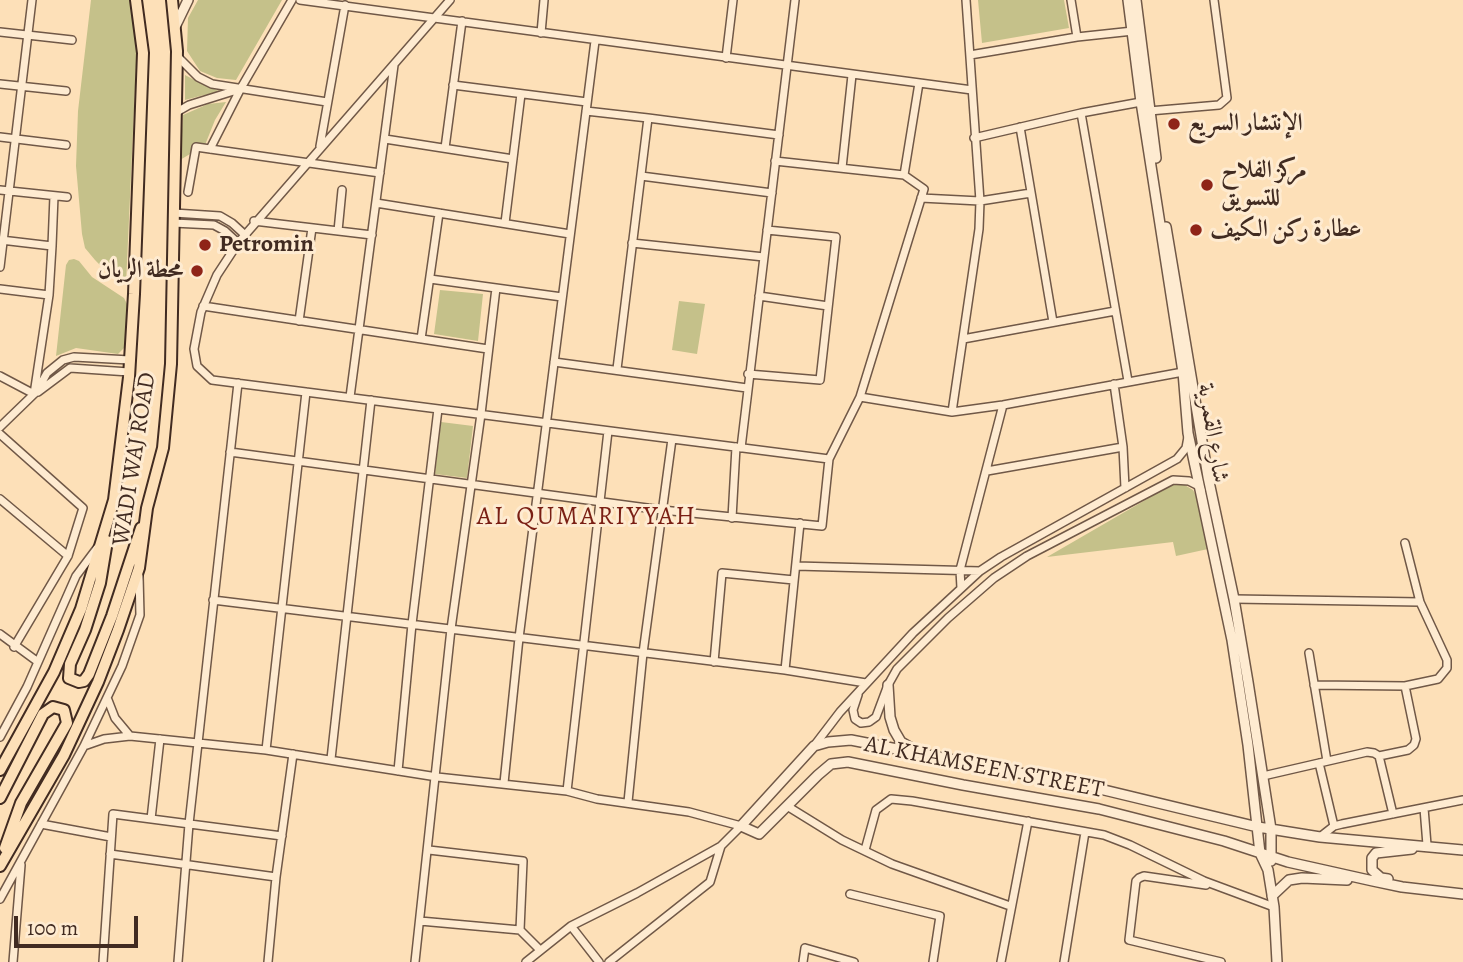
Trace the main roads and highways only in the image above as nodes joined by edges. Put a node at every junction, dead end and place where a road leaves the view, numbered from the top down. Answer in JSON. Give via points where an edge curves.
{"nodes":[{"id":1,"x":136,"y":0,"type":"edge"},
{"id":2,"x":172,"y":0,"type":"edge"},
{"id":3,"x":114,"y":500,"type":"junction"},
{"id":4,"x":147,"y":508,"type":"junction"},
{"id":5,"x":0,"y":770,"type":"edge"},
{"id":6,"x":0,"y":798,"type":"edge"},
{"id":7,"x":0,"y":860,"type":"edge"},
{"id":8,"x":0,"y":866,"type":"edge"}],
"edges":[{"from":1,"to":3,"type":"main road","name":"WADI WAJ ROAD","via":[[143,53],[129,366]]},
{"from":2,"to":4,"type":"main road","name":"WADI WAJ ROAD","via":[[177,56],[171,364],[163,448]]},
{"from":3,"to":4,"type":"main road","via":[[100,583],[70,664],[69,678],[79,682],[89,674],[107,628]]},
{"from":3,"to":5,"type":"main road","name":"WADI WAJ ROAD","via":[[81,609]]},
{"from":4,"to":8,"type":"main road","name":"WADI WAJ ROAD","via":[[139,568],[98,682],[59,765]]},
{"from":6,"to":7,"type":"main road","via":[[43,714],[53,707],[64,710],[66,723],[21,803]]}]}
